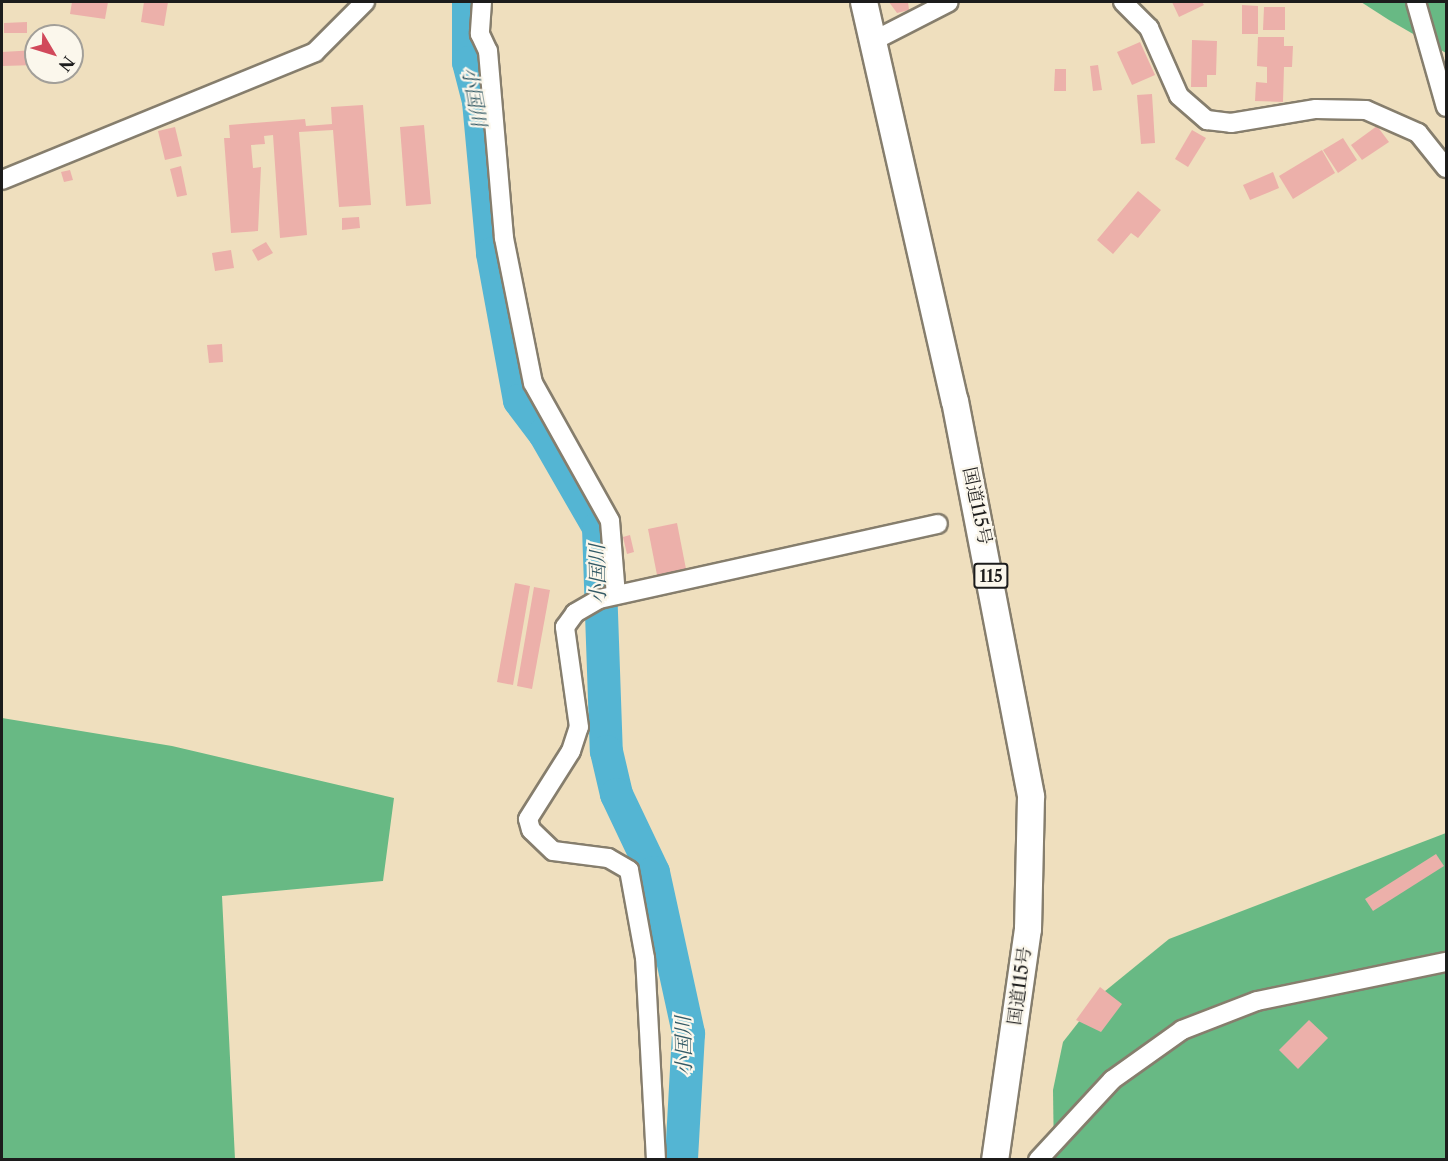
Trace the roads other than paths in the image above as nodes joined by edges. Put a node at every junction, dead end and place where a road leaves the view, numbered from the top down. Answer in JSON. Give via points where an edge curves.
{"nodes":[{"id":1,"x":364,"y":2,"type":"edge"},
{"id":2,"x":482,"y":2,"type":"edge"},
{"id":3,"x":864,"y":2,"type":"edge"},
{"id":4,"x":949,"y":2,"type":"edge"},
{"id":5,"x":1123,"y":2,"type":"edge"},
{"id":6,"x":1416,"y":2,"type":"edge"},
{"id":7,"x":873,"y":41,"type":"junction"},
{"id":8,"x":1446,"y":107,"type":"edge"},
{"id":9,"x":1446,"y":168,"type":"edge"},
{"id":10,"x":2,"y":180,"type":"edge"},
{"id":11,"x":939,"y":524,"type":"dead end"},
{"id":12,"x":616,"y":595,"type":"junction"},
{"id":13,"x":1446,"y":963,"type":"edge"},
{"id":14,"x":656,"y":1160,"type":"edge"},
{"id":15,"x":995,"y":1160,"type":"edge"},
{"id":16,"x":1038,"y":1160,"type":"edge"}],
"edges":[{"from":1,"to":10,"type":"street","via":[[315,52]]},
{"from":2,"to":12,"type":"street","via":[[480,34],[488,51],[504,238],[526,324],[533,383],[610,521]]},
{"from":3,"to":7,"type":"highway","name":"国道115号","number":"115"},
{"from":4,"to":7,"type":"street"},
{"from":5,"to":9,"type":"street","via":[[1149,28],[1179,96],[1206,120],[1231,123],[1316,109],[1366,110],[1418,133]]},
{"from":6,"to":8,"type":"street"},
{"from":7,"to":15,"type":"highway","name":"国道115号","number":"115","via":[[955,400],[1031,797],[1028,929]]},
{"from":11,"to":12,"type":"street"},
{"from":12,"to":14,"type":"street","via":[[584,607],[565,627],[579,727],[571,751],[528,819],[553,851],[608,858],[629,870],[645,958]]},
{"from":13,"to":16,"type":"street","via":[[1257,1001],[1182,1030],[1112,1080]]}]}
